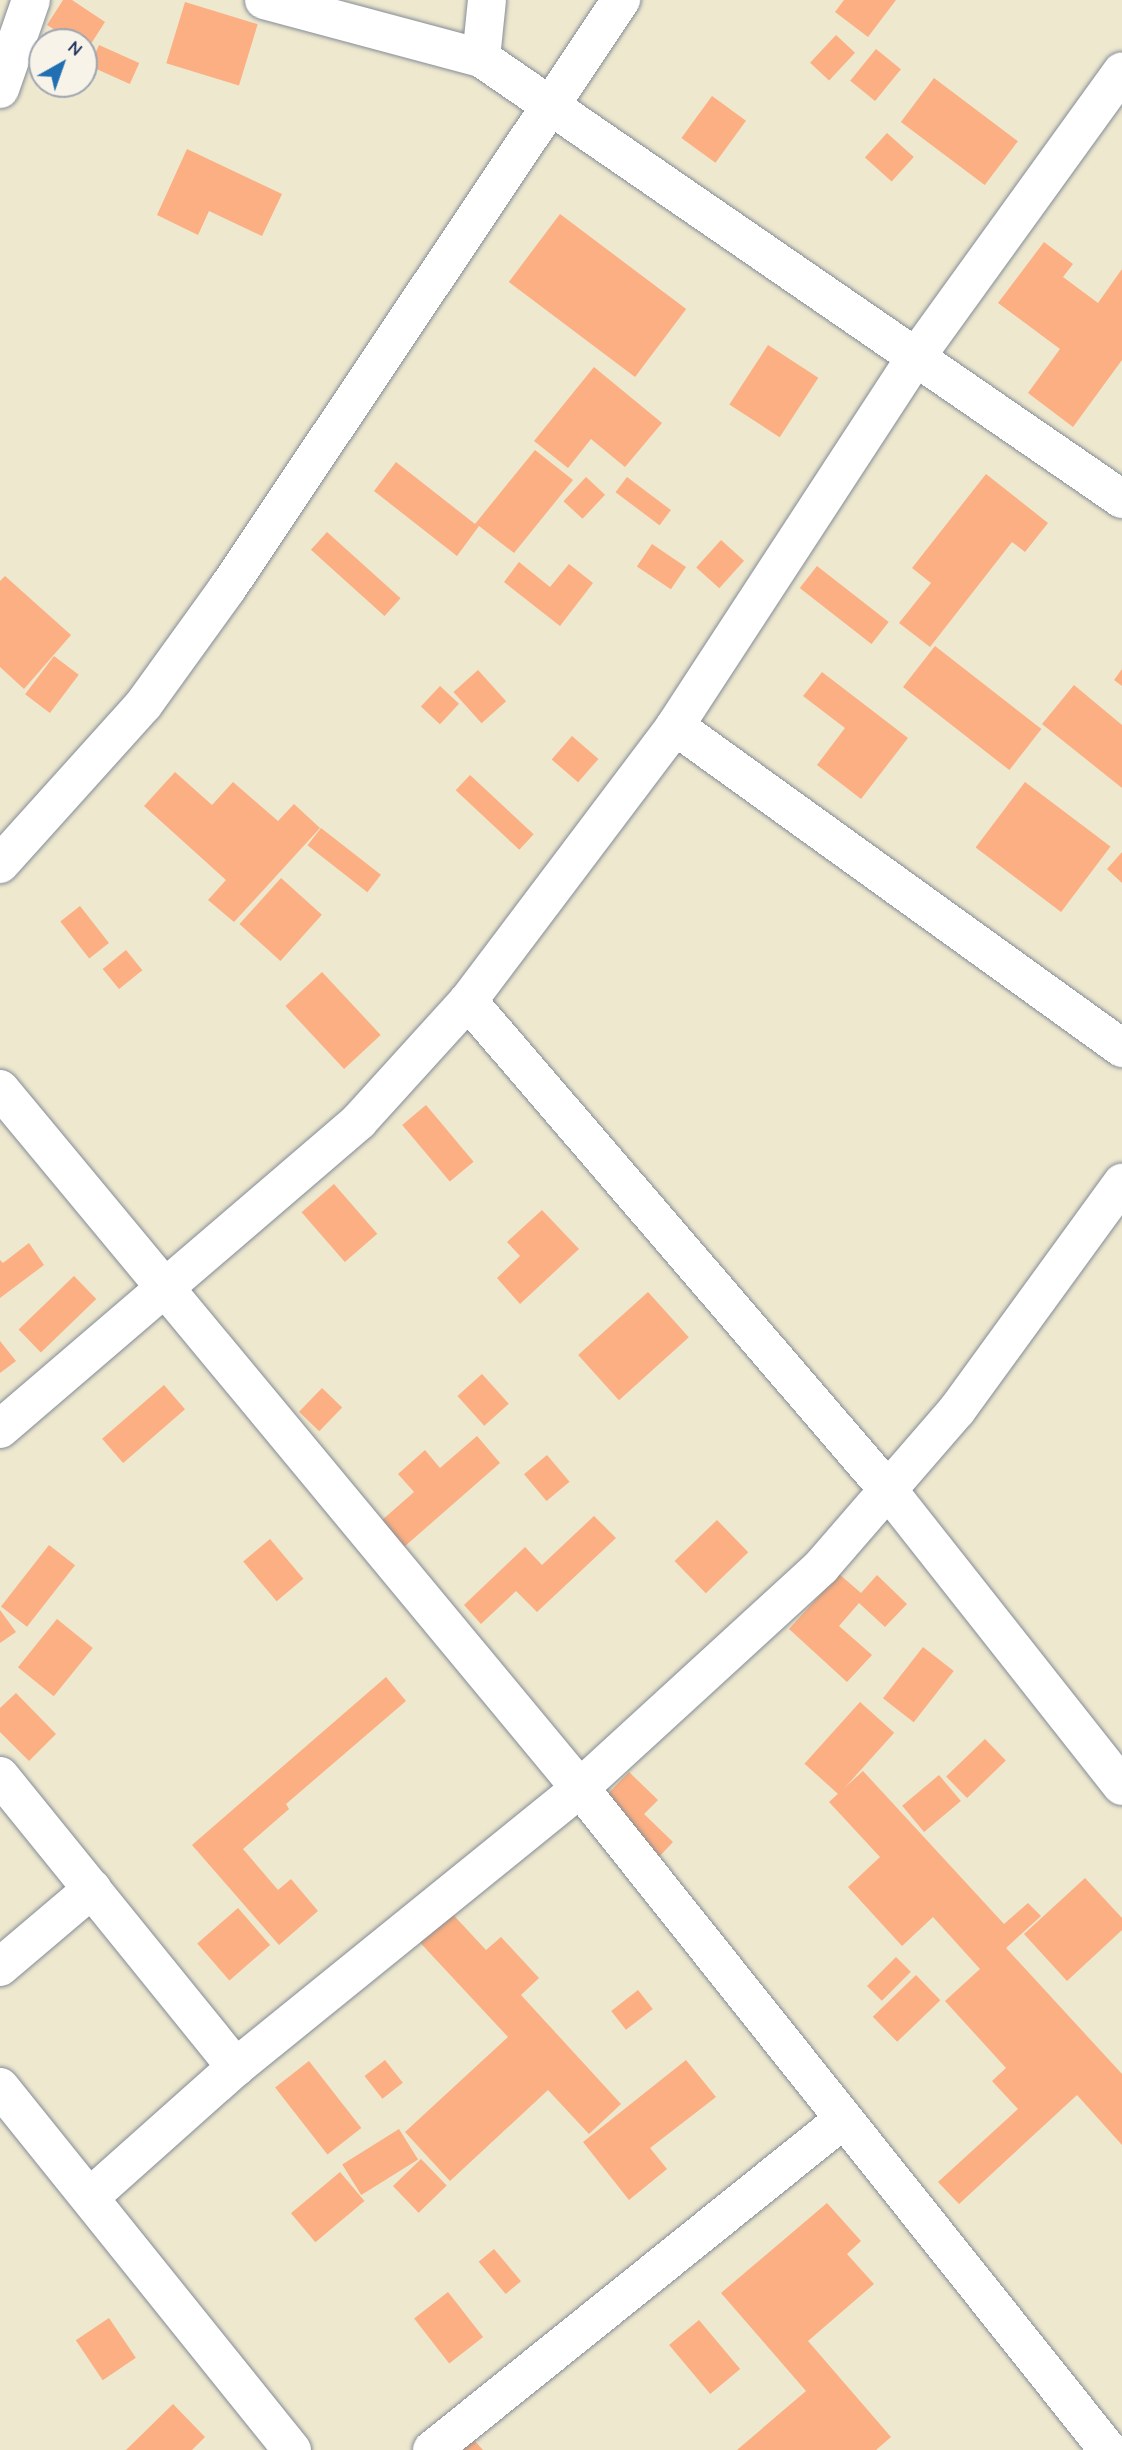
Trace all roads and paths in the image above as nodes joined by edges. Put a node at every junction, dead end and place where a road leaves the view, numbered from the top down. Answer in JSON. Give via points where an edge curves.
{"nodes":[{"id":1,"x":31,"y":0,"type":"edge"},
{"id":2,"x":264,"y":0,"type":"edge"},
{"id":3,"x":487,"y":0,"type":"edge"},
{"id":4,"x":621,"y":0,"type":"edge"},
{"id":5,"x":481,"y":58,"type":"junction"},
{"id":6,"x":1122,"y":71,"type":"edge"},
{"id":7,"x":0,"y":89,"type":"edge"},
{"id":8,"x":546,"y":107,"type":"junction"},
{"id":9,"x":916,"y":357,"type":"junction"},
{"id":10,"x":1122,"y":499,"type":"edge"},
{"id":11,"x":675,"y":726,"type":"junction"},
{"id":12,"x":0,"y":864,"type":"edge"},
{"id":13,"x":468,"y":1001,"type":"junction"},
{"id":14,"x":1122,"y":1048,"type":"edge"},
{"id":15,"x":0,"y":1089,"type":"edge"},
{"id":16,"x":1122,"y":1183,"type":"edge"},
{"id":17,"x":169,"y":1289,"type":"junction"},
{"id":18,"x":0,"y":1429,"type":"edge"},
{"id":19,"x":888,"y":1490,"type":"junction"},
{"id":20,"x":0,"y":1776,"type":"edge"},
{"id":21,"x":1122,"y":1786,"type":"edge"},
{"id":22,"x":580,"y":1788,"type":"junction"},
{"id":23,"x":92,"y":1889,"type":"junction"},
{"id":24,"x":0,"y":1967,"type":"edge"},
{"id":25,"x":236,"y":2067,"type":"junction"},
{"id":26,"x":0,"y":2087,"type":"edge"},
{"id":27,"x":844,"y":2119,"type":"junction"},
{"id":28,"x":90,"y":2197,"type":"junction"},
{"id":29,"x":1122,"y":2438,"type":"edge"},
{"id":30,"x":292,"y":2450,"type":"edge"},
{"id":31,"x":432,"y":2450,"type":"edge"},
{"id":32,"x":1108,"y":2450,"type":"edge"}],
"edges":[{"from":1,"to":7,"type":"street"},
{"from":2,"to":5,"type":"street"},
{"from":3,"to":5,"type":"street"},
{"from":4,"to":8,"type":"street"},
{"from":5,"to":8,"type":"street"},
{"from":6,"to":9,"type":"street"},
{"from":8,"to":9,"type":"street"},
{"from":8,"to":12,"type":"street","via":[[310,465],[159,683],[29,837]]},
{"from":9,"to":10,"type":"street"},
{"from":9,"to":11,"type":"street"},
{"from":11,"to":13,"type":"street"},
{"from":11,"to":14,"type":"street"},
{"from":13,"to":17,"type":"street","via":[[359,1121]]},
{"from":13,"to":19,"type":"street"},
{"from":15,"to":17,"type":"street"},
{"from":16,"to":19,"type":"street","via":[[957,1410]]},
{"from":17,"to":18,"type":"street"},
{"from":17,"to":22,"type":"street"},
{"from":19,"to":21,"type":"street"},
{"from":19,"to":22,"type":"street","via":[[821,1567]]},
{"from":20,"to":23,"type":"street"},
{"from":22,"to":25,"type":"street"},
{"from":22,"to":27,"type":"street"},
{"from":23,"to":24,"type":"street"},
{"from":23,"to":25,"type":"street"},
{"from":25,"to":28,"type":"street"},
{"from":26,"to":28,"type":"street"},
{"from":27,"to":31,"type":"street"},
{"from":27,"to":32,"type":"street"},
{"from":28,"to":30,"type":"street"},
{"from":29,"to":32,"type":"street"}]}
